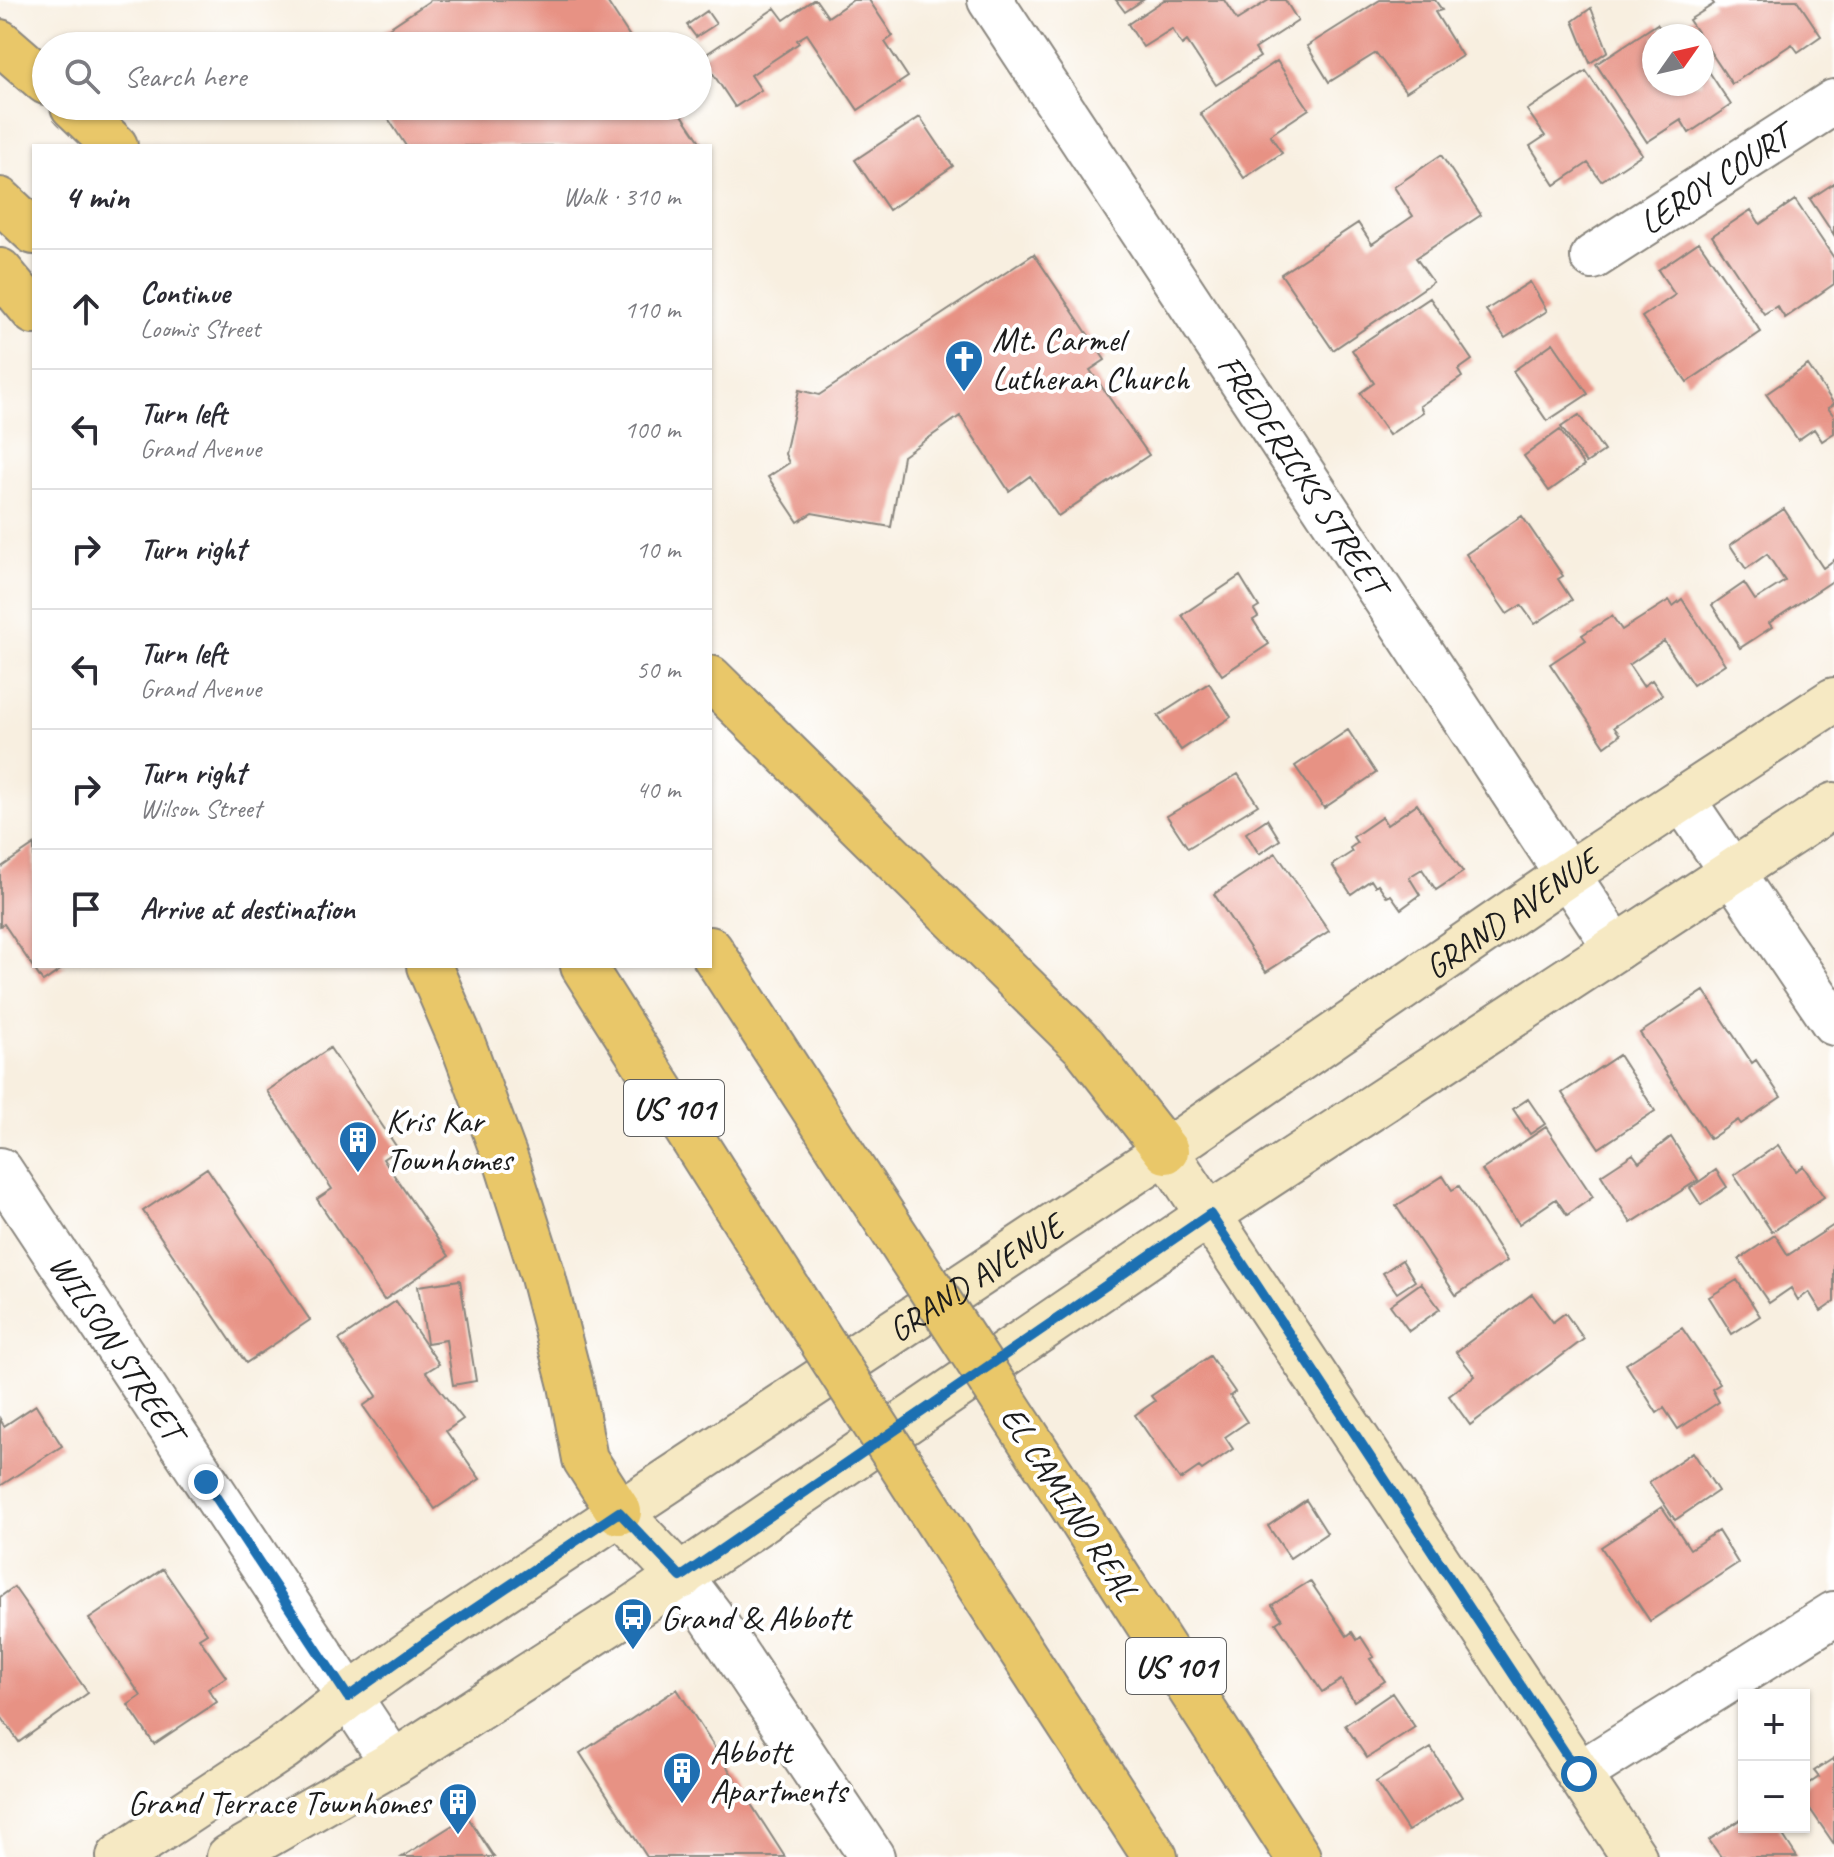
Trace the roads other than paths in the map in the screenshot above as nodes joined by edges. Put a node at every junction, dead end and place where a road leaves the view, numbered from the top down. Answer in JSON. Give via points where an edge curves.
{"nodes":[{"id":1,"x":990,"y":0,"type":"edge"},
{"id":2,"x":0,"y":42,"type":"edge"},
{"id":3,"x":32,"y":70,"type":"edge"},
{"id":4,"x":1834,"y":102,"type":"edge"},
{"id":5,"x":88,"y":120,"type":"edge"},
{"id":6,"x":113,"y":144,"type":"edge"},
{"id":7,"x":0,"y":200,"type":"edge"},
{"id":8,"x":32,"y":230,"type":"edge"},
{"id":9,"x":1593,"y":257,"type":"dead end"},
{"id":10,"x":0,"y":271,"type":"edge"},
{"id":11,"x":32,"y":310,"type":"edge"},
{"id":12,"x":712,"y":680,"type":"edge"},
{"id":13,"x":1834,"y":700,"type":"edge"},
{"id":14,"x":1683,"y":800,"type":"junction"},
{"id":15,"x":1834,"y":805,"type":"edge"},
{"id":16,"x":1733,"y":872,"type":"junction"},
{"id":17,"x":1568,"y":874,"type":"junction"},
{"id":18,"x":1616,"y":948,"type":"junction"},
{"id":19,"x":712,"y":952,"type":"edge"},
{"id":20,"x":430,"y":968,"type":"edge"},
{"id":21,"x":584,"y":968,"type":"edge"},
{"id":22,"x":1834,"y":1023,"type":"edge"},
{"id":23,"x":1166,"y":1151,"type":"junction"},
{"id":24,"x":0,"y":1170,"type":"edge"},
{"id":25,"x":1210,"y":1214,"type":"junction"},
{"id":26,"x":619,"y":1512,"type":"junction"},
{"id":27,"x":681,"y":1577,"type":"junction"},
{"id":28,"x":1834,"y":1614,"type":"edge"},
{"id":29,"x":348,"y":1697,"type":"junction"},
{"id":30,"x":393,"y":1763,"type":"junction"},
{"id":31,"x":1579,"y":1774,"type":"junction"},
{"id":32,"x":119,"y":1857,"type":"edge"},
{"id":33,"x":229,"y":1857,"type":"edge"},
{"id":34,"x":872,"y":1857,"type":"edge"},
{"id":35,"x":1155,"y":1857,"type":"edge"},
{"id":36,"x":1298,"y":1857,"type":"edge"},
{"id":37,"x":1634,"y":1857,"type":"edge"}],
"edges":[{"from":1,"to":17,"type":"street","name":"FREDERICKS STREET"},
{"from":2,"to":3,"type":"highway"},
{"from":4,"to":9,"type":"street","name":"LEROY COURT"},
{"from":5,"to":6,"type":"highway"},
{"from":7,"to":8,"type":"highway"},
{"from":10,"to":11,"type":"highway"},
{"from":12,"to":23,"type":"highway","via":[[1084,1046]]},
{"from":13,"to":14,"type":"street","name":"GRAND AVENUE"},
{"from":14,"to":16,"type":"street"},
{"from":14,"to":17,"type":"street","name":"GRAND AVENUE"},
{"from":15,"to":16,"type":"street"},
{"from":16,"to":18,"type":"street"},
{"from":16,"to":22,"type":"street"},
{"from":17,"to":18,"type":"street","name":"FREDERICKS STREET"},
{"from":17,"to":23,"type":"street","name":"GRAND AVENUE"},
{"from":18,"to":25,"type":"street"},
{"from":19,"to":36,"type":"highway","name":"EL CAMINO REAL","number":"US 101","bridge":true},
{"from":20,"to":26,"type":"highway","via":[[508,1166],[542,1273],[585,1459]]},
{"from":21,"to":35,"type":"highway","number":"US 101","bridge":true},
{"from":23,"to":25,"type":"street"},
{"from":23,"to":26,"type":"street","name":"GRAND AVENUE"},
{"from":24,"to":29,"type":"street","name":"WILSON STREET"},
{"from":25,"to":27,"type":"street"},
{"from":25,"to":31,"type":"street"},
{"from":26,"to":27,"type":"street"},
{"from":26,"to":29,"type":"street","name":"GRAND AVENUE"},
{"from":27,"to":30,"type":"street"},
{"from":27,"to":34,"type":"street"},
{"from":28,"to":31,"type":"street"},
{"from":29,"to":30,"type":"street","name":"WILSON STREET"},
{"from":29,"to":32,"type":"street","name":"GRAND AVENUE","via":[[283,1748]]},
{"from":30,"to":33,"type":"street"},
{"from":31,"to":37,"type":"street"}]}
